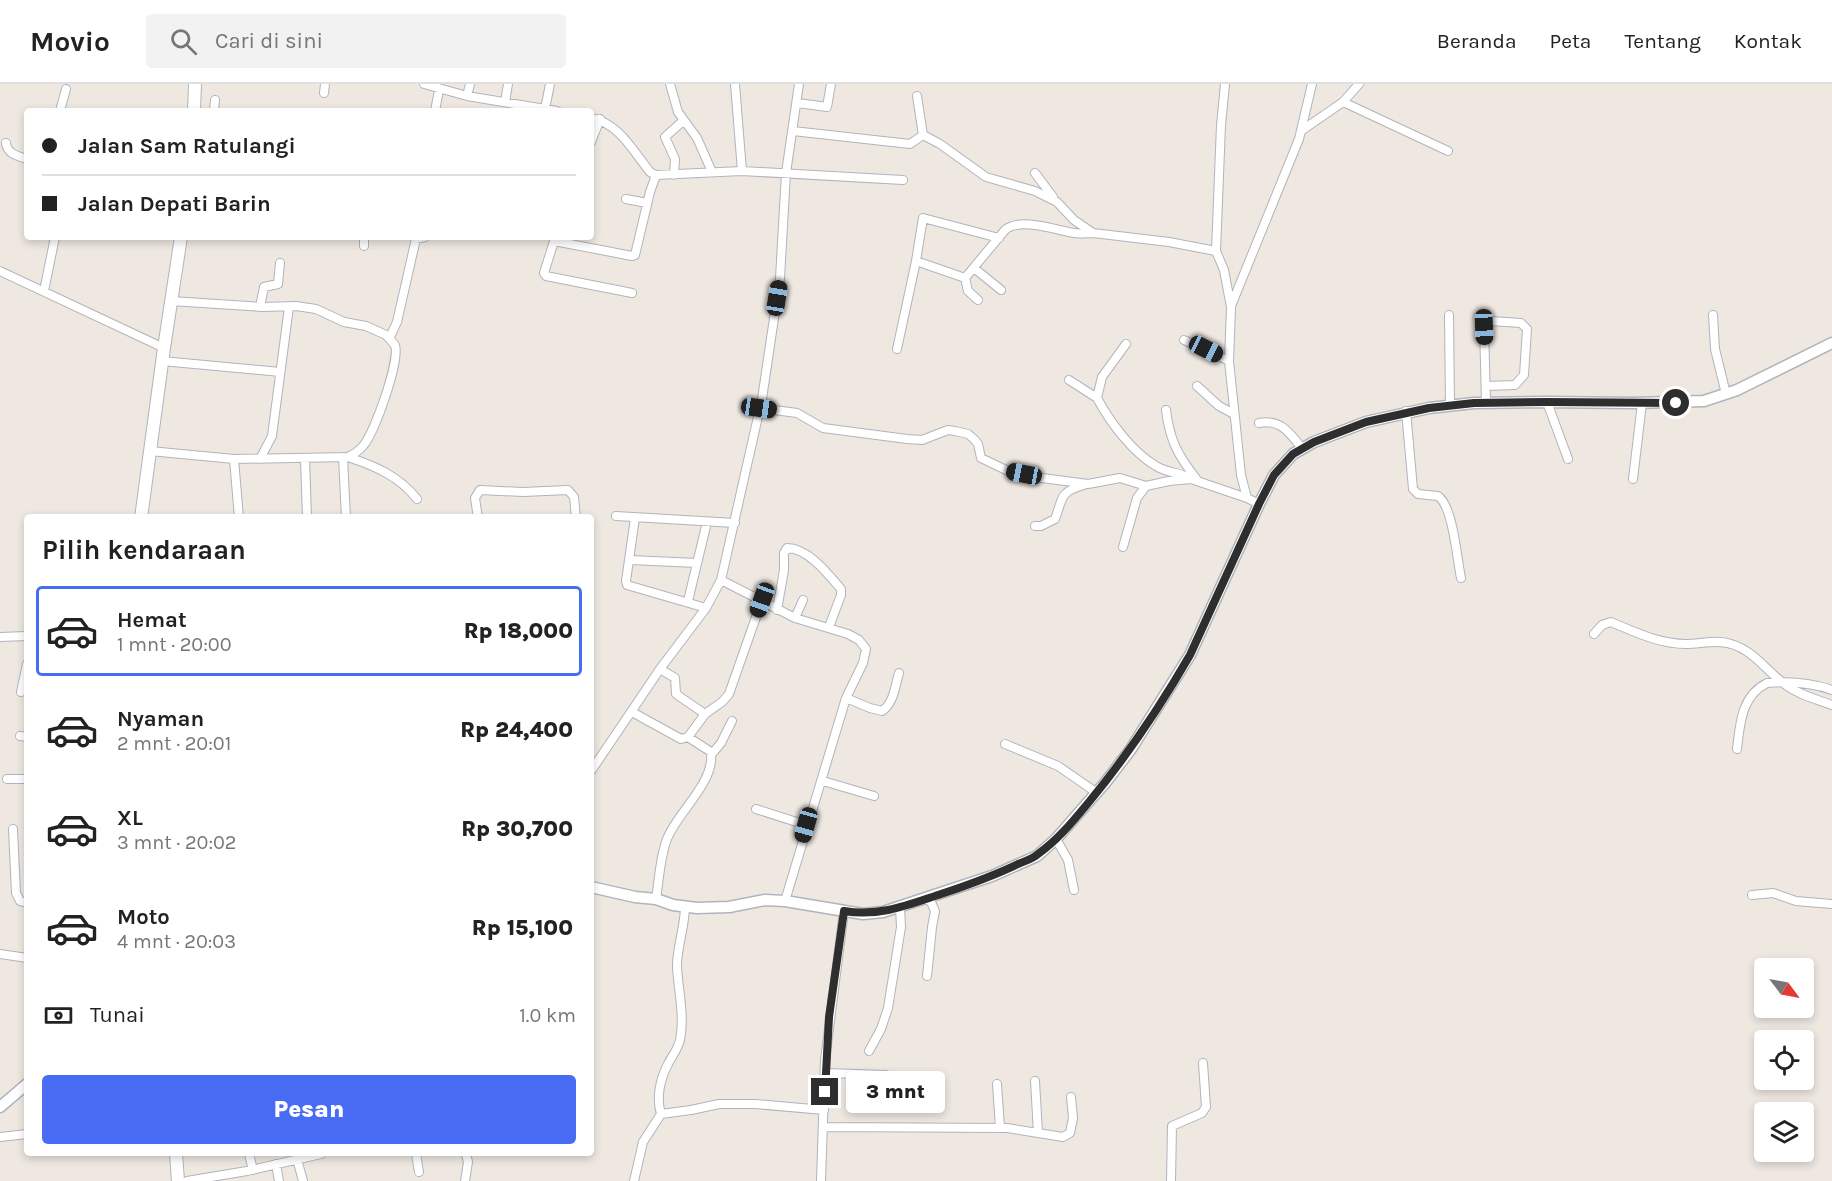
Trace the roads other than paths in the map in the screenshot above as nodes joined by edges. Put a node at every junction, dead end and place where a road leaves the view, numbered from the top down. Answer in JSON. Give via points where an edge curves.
{"nodes":[{"id":1,"x":195,"y":84,"type":"edge"},
{"id":2,"x":424,"y":84,"type":"edge"},
{"id":3,"x":470,"y":84,"type":"edge"},
{"id":4,"x":508,"y":84,"type":"edge"},
{"id":5,"x":550,"y":84,"type":"edge"},
{"id":6,"x":670,"y":84,"type":"edge"},
{"id":7,"x":735,"y":84,"type":"edge"},
{"id":8,"x":799,"y":84,"type":"edge"},
{"id":9,"x":831,"y":84,"type":"edge"},
{"id":10,"x":1225,"y":84,"type":"edge"},
{"id":11,"x":1312,"y":84,"type":"edge"},
{"id":12,"x":1359,"y":84,"type":"edge"},
{"id":13,"x":436,"y":87,"type":"edge"},
{"id":14,"x":66,"y":88,"type":"dead end"},
{"id":15,"x":467,"y":96,"type":"junction"},
{"id":16,"x":917,"y":96,"type":"dead end"},
{"id":17,"x":214,"y":100,"type":"dead end"},
{"id":18,"x":505,"y":102,"type":"junction"},
{"id":19,"x":1343,"y":102,"type":"junction"},
{"id":20,"x":798,"y":103,"type":"junction"},
{"id":21,"x":61,"y":108,"type":"edge"},
{"id":22,"x":194,"y":108,"type":"edge"},
{"id":23,"x":214,"y":108,"type":"edge"},
{"id":24,"x":435,"y":108,"type":"edge"},
{"id":25,"x":539,"y":108,"type":"edge"},
{"id":26,"x":545,"y":108,"type":"edge"},
{"id":27,"x":595,"y":119,"type":"edge"},
{"id":28,"x":683,"y":121,"type":"junction"},
{"id":29,"x":793,"y":131,"type":"junction"},
{"id":30,"x":1301,"y":131,"type":"junction"},
{"id":31,"x":923,"y":135,"type":"junction"},
{"id":32,"x":6,"y":143,"type":"dead end"},
{"id":33,"x":1448,"y":151,"type":"dead end"},
{"id":34,"x":24,"y":158,"type":"edge"},
{"id":35,"x":742,"y":171,"type":"junction"},
{"id":36,"x":712,"y":172,"type":"junction"},
{"id":37,"x":786,"y":173,"type":"junction"},
{"id":38,"x":1035,"y":174,"type":"dead end"},
{"id":39,"x":656,"y":175,"type":"junction"},
{"id":40,"x":674,"y":175,"type":"junction"},
{"id":41,"x":903,"y":180,"type":"dead end"},
{"id":42,"x":626,"y":199,"type":"dead end"},
{"id":43,"x":1057,"y":202,"type":"junction"},
{"id":44,"x":647,"y":203,"type":"junction"},
{"id":45,"x":1093,"y":233,"type":"junction"},
{"id":46,"x":999,"y":238,"type":"junction"},
{"id":47,"x":54,"y":240,"type":"edge"},
{"id":48,"x":181,"y":240,"type":"edge"},
{"id":49,"x":416,"y":240,"type":"edge"},
{"id":50,"x":555,"y":240,"type":"edge"},
{"id":51,"x":560,"y":240,"type":"edge"},
{"id":52,"x":1215,"y":251,"type":"junction"},
{"id":53,"x":916,"y":261,"type":"junction"},
{"id":54,"x":280,"y":263,"type":"dead end"},
{"id":55,"x":974,"y":268,"type":"junction"},
{"id":56,"x":0,"y":271,"type":"edge"},
{"id":57,"x":965,"y":278,"type":"junction"},
{"id":58,"x":1001,"y":290,"type":"dead end"},
{"id":59,"x":44,"y":291,"type":"junction"},
{"id":60,"x":632,"y":293,"type":"dead end"},
{"id":61,"x":978,"y":300,"type":"dead end"},
{"id":62,"x":171,"y":301,"type":"junction"},
{"id":63,"x":289,"y":306,"type":"junction"},
{"id":64,"x":260,"y":307,"type":"junction"},
{"id":65,"x":1231,"y":307,"type":"junction"},
{"id":66,"x":1449,"y":315,"type":"dead end"},
{"id":67,"x":1713,"y":315,"type":"dead end"},
{"id":68,"x":390,"y":337,"type":"junction"},
{"id":69,"x":1184,"y":340,"type":"dead end"},
{"id":70,"x":1832,"y":343,"type":"edge"},
{"id":71,"x":1126,"y":344,"type":"dead end"},
{"id":72,"x":897,"y":349,"type":"dead end"},
{"id":73,"x":163,"y":354,"type":"junction"},
{"id":74,"x":1229,"y":361,"type":"junction"},
{"id":75,"x":280,"y":372,"type":"junction"},
{"id":76,"x":1069,"y":380,"type":"dead end"},
{"id":77,"x":1197,"y":386,"type":"dead end"},
{"id":78,"x":1486,"y":386,"type":"junction"},
{"id":79,"x":1726,"y":394,"type":"junction"},
{"id":80,"x":1097,"y":399,"type":"junction"},
{"id":81,"x":1547,"y":402,"type":"junction"},
{"id":82,"x":1486,"y":403,"type":"junction"},
{"id":83,"x":1642,"y":403,"type":"junction"},
{"id":84,"x":1450,"y":406,"type":"junction"},
{"id":85,"x":759,"y":408,"type":"junction"},
{"id":86,"x":1166,"y":410,"type":"dead end"},
{"id":87,"x":1406,"y":411,"type":"junction"},
{"id":88,"x":1234,"y":414,"type":"junction"},
{"id":89,"x":1259,"y":423,"type":"dead end"},
{"id":90,"x":1302,"y":449,"type":"junction"},
{"id":91,"x":150,"y":451,"type":"junction"},
{"id":92,"x":345,"y":457,"type":"junction"},
{"id":93,"x":305,"y":458,"type":"junction"},
{"id":94,"x":234,"y":459,"type":"junction"},
{"id":95,"x":260,"y":459,"type":"junction"},
{"id":96,"x":1568,"y":459,"type":"dead end"},
{"id":97,"x":1633,"y":479,"type":"dead end"},
{"id":98,"x":1195,"y":481,"type":"junction"},
{"id":99,"x":1088,"y":484,"type":"junction"},
{"id":100,"x":1146,"y":486,"type":"junction"},
{"id":101,"x":1247,"y":498,"type":"junction"},
{"id":102,"x":417,"y":499,"type":"dead end"},
{"id":103,"x":1259,"y":504,"type":"junction"},
{"id":104,"x":142,"y":514,"type":"edge"},
{"id":105,"x":239,"y":514,"type":"edge"},
{"id":106,"x":307,"y":514,"type":"edge"},
{"id":107,"x":346,"y":514,"type":"edge"},
{"id":108,"x":477,"y":514,"type":"edge"},
{"id":109,"x":576,"y":514,"type":"edge"},
{"id":110,"x":616,"y":516,"type":"dead end"},
{"id":111,"x":635,"y":518,"type":"junction"},
{"id":112,"x":707,"y":522,"type":"junction"},
{"id":113,"x":735,"y":523,"type":"junction"},
{"id":114,"x":1035,"y":526,"type":"dead end"},
{"id":115,"x":1123,"y":547,"type":"dead end"},
{"id":116,"x":630,"y":560,"type":"junction"},
{"id":117,"x":697,"y":563,"type":"junction"},
{"id":118,"x":1461,"y":578,"type":"dead end"},
{"id":119,"x":721,"y":580,"type":"junction"},
{"id":120,"x":762,"y":600,"type":"junction"},
{"id":121,"x":803,"y":600,"type":"dead end"},
{"id":122,"x":688,"y":602,"type":"junction"},
{"id":123,"x":706,"y":608,"type":"junction"},
{"id":124,"x":777,"y":610,"type":"junction"},
{"id":125,"x":795,"y":618,"type":"junction"},
{"id":126,"x":829,"y":627,"type":"junction"},
{"id":127,"x":1594,"y":634,"type":"dead end"},
{"id":128,"x":24,"y":636,"type":"edge"},
{"id":129,"x":0,"y":637,"type":"edge"},
{"id":130,"x":660,"y":669,"type":"junction"},
{"id":131,"x":898,"y":673,"type":"dead end"},
{"id":132,"x":24,"y":678,"type":"edge"},
{"id":133,"x":1780,"y":681,"type":"junction"},
{"id":134,"x":1832,"y":690,"type":"edge"},
{"id":135,"x":21,"y":692,"type":"dead end"},
{"id":136,"x":846,"y":698,"type":"junction"},
{"id":137,"x":1832,"y":705,"type":"edge"},
{"id":138,"x":632,"y":712,"type":"junction"},
{"id":139,"x":705,"y":714,"type":"junction"},
{"id":140,"x":732,"y":721,"type":"dead end"},
{"id":141,"x":688,"y":737,"type":"junction"},
{"id":142,"x":1005,"y":744,"type":"dead end"},
{"id":143,"x":1737,"y":749,"type":"dead end"},
{"id":144,"x":711,"y":755,"type":"junction"},
{"id":145,"x":594,"y":767,"type":"edge"},
{"id":146,"x":7,"y":779,"type":"dead end"},
{"id":147,"x":24,"y":779,"type":"edge"},
{"id":148,"x":823,"y":781,"type":"junction"},
{"id":149,"x":1097,"y":793,"type":"junction"},
{"id":150,"x":874,"y":796,"type":"dead end"},
{"id":151,"x":756,"y":809,"type":"dead end"},
{"id":152,"x":806,"y":825,"type":"junction"},
{"id":153,"x":13,"y":829,"type":"dead end"},
{"id":154,"x":1056,"y":839,"type":"junction"},
{"id":155,"x":594,"y":888,"type":"edge"},
{"id":156,"x":1074,"y":890,"type":"dead end"},
{"id":157,"x":1752,"y":895,"type":"dead end"},
{"id":158,"x":656,"y":899,"type":"junction"},
{"id":159,"x":925,"y":899,"type":"junction"},
{"id":160,"x":785,"y":900,"type":"junction"},
{"id":161,"x":24,"y":902,"type":"edge"},
{"id":162,"x":1832,"y":904,"type":"edge"},
{"id":163,"x":685,"y":906,"type":"junction"},
{"id":164,"x":900,"y":907,"type":"junction"},
{"id":165,"x":844,"y":911,"type":"junction"},
{"id":166,"x":0,"y":954,"type":"edge"},
{"id":167,"x":24,"y":958,"type":"edge"},
{"id":168,"x":927,"y":976,"type":"dead end"},
{"id":169,"x":869,"y":1051,"type":"dead end"},
{"id":170,"x":1203,"y":1063,"type":"dead end"},
{"id":171,"x":825,"y":1073,"type":"junction"},
{"id":172,"x":886,"y":1075,"type":"dead end"},
{"id":173,"x":1035,"y":1081,"type":"dead end"},
{"id":174,"x":997,"y":1084,"type":"dead end"},
{"id":175,"x":24,"y":1087,"type":"edge"},
{"id":176,"x":1071,"y":1097,"type":"dead end"},
{"id":177,"x":0,"y":1107,"type":"edge"},
{"id":178,"x":824,"y":1110,"type":"junction"},
{"id":179,"x":661,"y":1114,"type":"junction"},
{"id":180,"x":823,"y":1127,"type":"junction"},
{"id":181,"x":1000,"y":1128,"type":"junction"},
{"id":182,"x":1038,"y":1133,"type":"junction"},
{"id":183,"x":24,"y":1134,"type":"edge"},
{"id":184,"x":0,"y":1137,"type":"edge"},
{"id":185,"x":176,"y":1156,"type":"edge"},
{"id":186,"x":250,"y":1156,"type":"edge"},
{"id":187,"x":305,"y":1156,"type":"edge"},
{"id":188,"x":416,"y":1156,"type":"edge"},
{"id":189,"x":466,"y":1156,"type":"edge"},
{"id":190,"x":297,"y":1159,"type":"junction"},
{"id":191,"x":276,"y":1164,"type":"junction"},
{"id":192,"x":253,"y":1170,"type":"junction"},
{"id":193,"x":419,"y":1172,"type":"dead end"},
{"id":194,"x":178,"y":1181,"type":"edge"},
{"id":195,"x":187,"y":1181,"type":"edge"},
{"id":196,"x":279,"y":1181,"type":"edge"},
{"id":197,"x":303,"y":1181,"type":"edge"},
{"id":198,"x":465,"y":1181,"type":"edge"},
{"id":199,"x":634,"y":1181,"type":"edge"},
{"id":200,"x":820,"y":1181,"type":"edge"},
{"id":201,"x":1171,"y":1181,"type":"edge"}],
"edges":[{"from":1,"to":22,"type":"main road"},
{"from":2,"to":13,"type":"street"},
{"from":3,"to":15,"type":"street"},
{"from":4,"to":18,"type":"street"},
{"from":5,"to":26,"type":"street"},
{"from":6,"to":28,"type":"street"},
{"from":7,"to":35,"type":"street"},
{"from":8,"to":20,"type":"street"},
{"from":9,"to":20,"type":"street","via":[[827,107]]},
{"from":10,"to":52,"type":"street"},
{"from":11,"to":30,"type":"street"},
{"from":12,"to":19,"type":"street"},
{"from":13,"to":15,"type":"street"},
{"from":13,"to":24,"type":"street"},
{"from":14,"to":21,"type":"street"},
{"from":15,"to":18,"type":"street"},
{"from":16,"to":31,"type":"street"},
{"from":17,"to":23,"type":"street"},
{"from":18,"to":25,"type":"street"},
{"from":19,"to":30,"type":"street"},
{"from":19,"to":33,"type":"street"},
{"from":20,"to":29,"type":"street"},
{"from":27,"to":39,"type":"street","via":[[614,127]]},
{"from":28,"to":36,"type":"street","via":[[697,138]]},
{"from":28,"to":40,"type":"street","via":[[664,137],[675,159]]},
{"from":29,"to":31,"type":"street","via":[[910,144]]},
{"from":29,"to":37,"type":"street"},
{"from":30,"to":65,"type":"street"},
{"from":31,"to":43,"type":"street","via":[[986,177],[1035,191]]},
{"from":32,"to":34,"type":"street","via":[[10,153]]},
{"from":35,"to":36,"type":"street"},
{"from":35,"to":37,"type":"street"},
{"from":36,"to":40,"type":"street"},
{"from":37,"to":41,"type":"street"},
{"from":37,"to":85,"type":"street","via":[[780,278]]},
{"from":38,"to":43,"type":"street"},
{"from":39,"to":40,"type":"street"},
{"from":39,"to":44,"type":"street"},
{"from":42,"to":44,"type":"street"},
{"from":43,"to":45,"type":"street"},
{"from":44,"to":51,"type":"street","via":[[634,256]]},
{"from":45,"to":46,"type":"street","via":[[1013,225]]},
{"from":45,"to":52,"type":"street"},
{"from":46,"to":53,"type":"street","via":[[923,218]]},
{"from":46,"to":55,"type":"street"},
{"from":47,"to":59,"type":"street"},
{"from":48,"to":62,"type":"main road"},
{"from":49,"to":68,"type":"street"},
{"from":50,"to":60,"type":"street","via":[[546,276]]},
{"from":52,"to":65,"type":"street","via":[[1224,270]]},
{"from":53,"to":57,"type":"street"},
{"from":53,"to":72,"type":"street"},
{"from":54,"to":64,"type":"street","via":[[278,284],[264,287]]},
{"from":55,"to":57,"type":"street"},
{"from":55,"to":58,"type":"street"},
{"from":56,"to":59,"type":"street"},
{"from":57,"to":61,"type":"street","via":[[968,291]]},
{"from":59,"to":73,"type":"street"},
{"from":62,"to":64,"type":"street"},
{"from":62,"to":73,"type":"main road"},
{"from":63,"to":64,"type":"street"},
{"from":63,"to":68,"type":"street","via":[[316,309]]},
{"from":63,"to":75,"type":"street"},
{"from":65,"to":74,"type":"street"},
{"from":66,"to":84,"type":"street"},
{"from":67,"to":79,"type":"street","via":[[1715,349]]},
{"from":68,"to":92,"type":"street","via":[[396,349],[379,417],[364,446]]},
{"from":69,"to":74,"type":"street"},
{"from":70,"to":79,"type":"street"},
{"from":71,"to":80,"type":"street","via":[[1102,377]]},
{"from":73,"to":75,"type":"street"},
{"from":73,"to":91,"type":"main road"},
{"from":74,"to":88,"type":"street"},
{"from":75,"to":95,"type":"street","via":[[272,436]]},
{"from":76,"to":80,"type":"street"},
{"from":77,"to":88,"type":"street"},
{"from":78,"to":78,"type":"street","via":[[1515,385],[1524,375],[1527,329],[1521,323],[1486,323]]},
{"from":78,"to":82,"type":"street"},
{"from":79,"to":83,"type":"street","via":[[1704,401]]},
{"from":80,"to":98,"type":"street","via":[[1111,423],[1149,461]]},
{"from":81,"to":82,"type":"street"},
{"from":81,"to":83,"type":"street"},
{"from":81,"to":96,"type":"street"},
{"from":82,"to":84,"type":"street"},
{"from":83,"to":97,"type":"street"},
{"from":84,"to":87,"type":"street"},
{"from":85,"to":99,"type":"street","via":[[797,413],[823,428],[907,439],[922,440],[948,430],[968,434],[978,444],[981,458],[1006,470]]},
{"from":85,"to":113,"type":"street"},
{"from":86,"to":98,"type":"street","via":[[1168,432]]},
{"from":87,"to":90,"type":"street","via":[[1366,422]]},
{"from":87,"to":118,"type":"street","via":[[1411,485],[1418,495],[1438,496],[1444,502]]},
{"from":88,"to":101,"type":"street"},
{"from":89,"to":90,"type":"street","via":[[1280,425]]},
{"from":90,"to":103,"type":"street","via":[[1282,464]]},
{"from":91,"to":94,"type":"street"},
{"from":91,"to":104,"type":"main road"},
{"from":92,"to":93,"type":"street"},
{"from":92,"to":102,"type":"street","via":[[381,468],[410,489]]},
{"from":92,"to":107,"type":"street"},
{"from":93,"to":95,"type":"street"},
{"from":93,"to":106,"type":"street"},
{"from":94,"to":95,"type":"street"},
{"from":94,"to":105,"type":"street"},
{"from":98,"to":100,"type":"street"},
{"from":98,"to":101,"type":"street"},
{"from":99,"to":100,"type":"street","via":[[1120,478]]},
{"from":99,"to":114,"type":"street","via":[[1067,491],[1055,519]]},
{"from":100,"to":115,"type":"street","via":[[1137,498]]},
{"from":101,"to":103,"type":"street"},
{"from":103,"to":149,"type":"street","via":[[1190,655],[1131,748]]},
{"from":108,"to":109,"type":"street","via":[[475,498],[480,490],[568,490],[574,497]]},
{"from":110,"to":111,"type":"street"},
{"from":111,"to":112,"type":"street"},
{"from":111,"to":116,"type":"street"},
{"from":112,"to":113,"type":"street"},
{"from":112,"to":117,"type":"street"},
{"from":113,"to":119,"type":"street"},
{"from":116,"to":117,"type":"street"},
{"from":116,"to":122,"type":"street","via":[[627,585]]},
{"from":117,"to":122,"type":"street"},
{"from":119,"to":120,"type":"street"},
{"from":119,"to":123,"type":"street"},
{"from":120,"to":124,"type":"street"},
{"from":120,"to":139,"type":"street","via":[[729,694]]},
{"from":121,"to":125,"type":"street"},
{"from":122,"to":123,"type":"street"},
{"from":123,"to":130,"type":"street"},
{"from":124,"to":125,"type":"street"},
{"from":124,"to":126,"type":"street","via":[[784,553],[793,548],[808,556],[841,589]]},
{"from":125,"to":126,"type":"street"},
{"from":126,"to":136,"type":"street","via":[[859,640],[866,649]]},
{"from":127,"to":133,"type":"street","via":[[1611,622],[1665,642],[1731,644],[1756,657]]},
{"from":128,"to":129,"type":"street"},
{"from":130,"to":138,"type":"street"},
{"from":130,"to":139,"type":"street","via":[[675,678],[676,694]]},
{"from":131,"to":136,"type":"street","via":[[891,700],[882,711]]},
{"from":132,"to":135,"type":"street"},
{"from":133,"to":134,"type":"street"},
{"from":133,"to":137,"type":"street","via":[[1797,693]]},
{"from":133,"to":143,"type":"street","via":[[1767,682],[1751,696],[1741,715]]},
{"from":136,"to":148,"type":"street"},
{"from":138,"to":141,"type":"street","via":[[681,739]]},
{"from":138,"to":145,"type":"street"},
{"from":139,"to":141,"type":"street"},
{"from":140,"to":144,"type":"street"},
{"from":141,"to":144,"type":"street"},
{"from":142,"to":149,"type":"street","via":[[1058,766]]},
{"from":144,"to":158,"type":"street","via":[[705,778],[667,840]]},
{"from":146,"to":147,"type":"street"},
{"from":148,"to":150,"type":"street"},
{"from":148,"to":152,"type":"street"},
{"from":149,"to":154,"type":"street"},
{"from":151,"to":152,"type":"street"},
{"from":152,"to":160,"type":"street"},
{"from":153,"to":161,"type":"street","via":[[16,892]]},
{"from":154,"to":156,"type":"street","via":[[1068,860]]},
{"from":154,"to":159,"type":"street","via":[[1037,856]]},
{"from":155,"to":158,"type":"street"},
{"from":157,"to":162,"type":"street","via":[[1773,893],[1796,901]]},
{"from":158,"to":163,"type":"street"},
{"from":159,"to":164,"type":"street"},
{"from":159,"to":168,"type":"street","via":[[935,911]]},
{"from":160,"to":163,"type":"street","via":[[729,907]]},
{"from":160,"to":165,"type":"street"},
{"from":163,"to":179,"type":"street","via":[[677,963],[681,1038],[661,1084]]},
{"from":164,"to":165,"type":"street","via":[[862,914]]},
{"from":164,"to":169,"type":"street","via":[[901,927],[888,1008]]},
{"from":165,"to":171,"type":"street"},
{"from":166,"to":167,"type":"street"},
{"from":170,"to":201,"type":"street","via":[[1206,1107],[1202,1113],[1172,1126]]},
{"from":171,"to":172,"type":"street"},
{"from":171,"to":178,"type":"street"},
{"from":173,"to":182,"type":"street"},
{"from":174,"to":181,"type":"street"},
{"from":175,"to":177,"type":"street"},
{"from":176,"to":182,"type":"street","via":[[1070,1133],[1064,1137]]},
{"from":178,"to":179,"type":"street","via":[[719,1104]]},
{"from":178,"to":180,"type":"street"},
{"from":179,"to":199,"type":"street","via":[[643,1142]]},
{"from":180,"to":181,"type":"street"},
{"from":180,"to":200,"type":"street"},
{"from":181,"to":182,"type":"street"},
{"from":183,"to":184,"type":"street"},
{"from":185,"to":194,"type":"main road"},
{"from":186,"to":192,"type":"street"},
{"from":187,"to":190,"type":"street"},
{"from":188,"to":193,"type":"street"},
{"from":189,"to":198,"type":"street"},
{"from":190,"to":191,"type":"street"},
{"from":190,"to":197,"type":"street"},
{"from":191,"to":192,"type":"street"},
{"from":191,"to":196,"type":"street"},
{"from":192,"to":195,"type":"street"}]}
